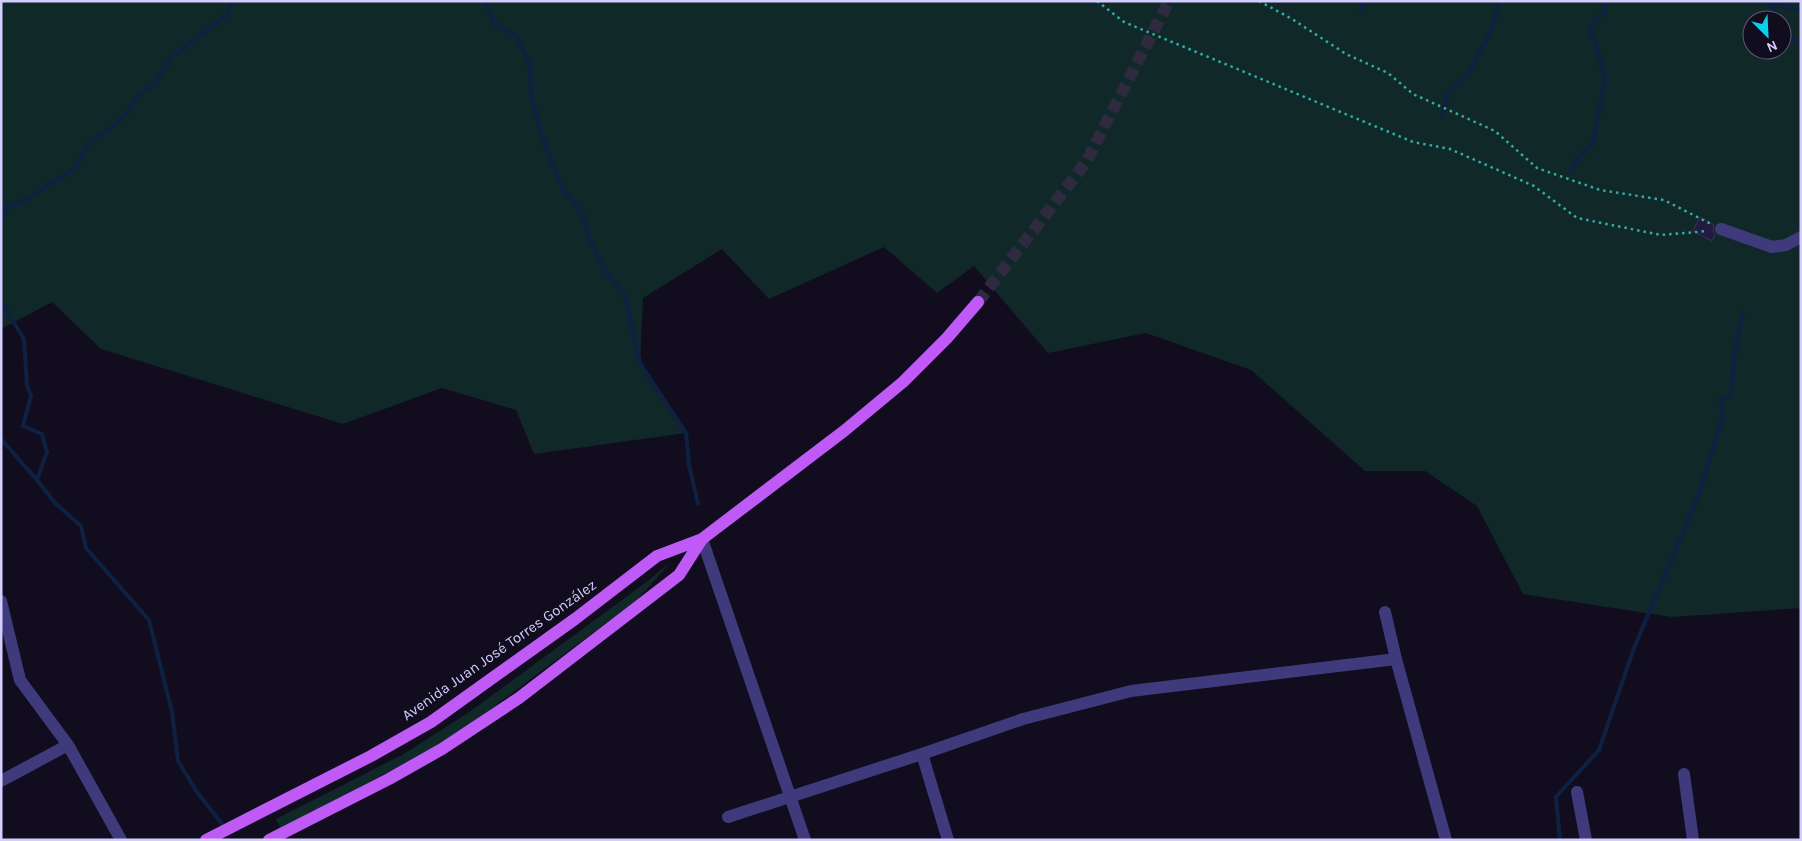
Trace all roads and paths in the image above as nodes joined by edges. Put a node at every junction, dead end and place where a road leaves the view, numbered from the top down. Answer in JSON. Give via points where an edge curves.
{"nodes":[{"id":1,"x":1097,"y":1,"type":"edge"},
{"id":2,"x":1259,"y":1,"type":"edge"},
{"id":3,"x":1721,"y":230,"type":"junction"},
{"id":4,"x":1801,"y":237,"type":"edge"},
{"id":5,"x":978,"y":302,"type":"tunnel mouth"},
{"id":6,"x":702,"y":539,"type":"junction"},
{"id":7,"x":1,"y":601,"type":"edge"},
{"id":8,"x":1386,"y":612,"type":"dead end"},
{"id":9,"x":1396,"y":659,"type":"junction"},
{"id":10,"x":68,"y":745,"type":"junction"},
{"id":11,"x":922,"y":754,"type":"junction"},
{"id":12,"x":1684,"y":774,"type":"dead end"},
{"id":13,"x":1,"y":781,"type":"edge"},
{"id":14,"x":1578,"y":792,"type":"dead end"},
{"id":15,"x":791,"y":797,"type":"junction"},
{"id":16,"x":728,"y":817,"type":"dead end"},
{"id":17,"x":121,"y":840,"type":"edge"},
{"id":18,"x":206,"y":840,"type":"edge"},
{"id":19,"x":269,"y":840,"type":"edge"},
{"id":20,"x":805,"y":840,"type":"edge"},
{"id":21,"x":948,"y":840,"type":"edge"},
{"id":22,"x":1446,"y":840,"type":"edge"},
{"id":23,"x":1586,"y":840,"type":"edge"},
{"id":24,"x":1693,"y":840,"type":"edge"}],
"edges":[{"from":1,"to":3,"type":"path","via":[[1124,22],[1413,142],[1450,149],[1534,186],[1577,218],[1661,235]]},
{"from":2,"to":3,"type":"path","via":[[1346,54],[1388,73],[1413,94],[1495,131],[1537,168],[1600,190],[1664,200]]},
{"from":3,"to":4,"type":"street","via":[[1772,247],[1786,245]]},
{"from":5,"to":6,"type":"main road","name":"Avenida Juan José Torres González","via":[[903,382]]},
{"from":6,"to":15,"type":"street"},
{"from":6,"to":18,"type":"main road","name":"Avenida Juan José Torres González","via":[[657,556],[431,722]]},
{"from":6,"to":19,"type":"main road","name":"Avenida Juan José Torres González","via":[[679,575],[519,698],[442,749]]},
{"from":7,"to":10,"type":"street","via":[[20,680]]},
{"from":8,"to":9,"type":"street"},
{"from":9,"to":11,"type":"street","via":[[1131,691],[1023,719]]},
{"from":9,"to":22,"type":"street"},
{"from":10,"to":13,"type":"street"},
{"from":10,"to":17,"type":"street"},
{"from":11,"to":15,"type":"street"},
{"from":11,"to":21,"type":"street"},
{"from":12,"to":24,"type":"street"},
{"from":14,"to":23,"type":"street"},
{"from":15,"to":16,"type":"street"},
{"from":15,"to":20,"type":"street"}]}
